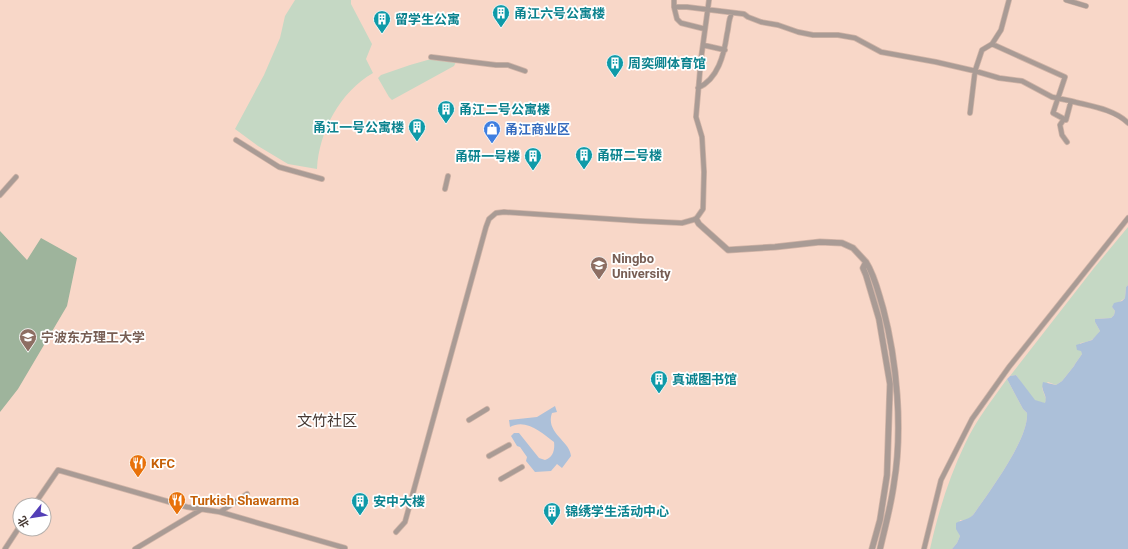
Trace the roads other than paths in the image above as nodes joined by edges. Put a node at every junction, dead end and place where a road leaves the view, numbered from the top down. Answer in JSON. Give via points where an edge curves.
{"nodes":[{"id":1,"x":674,"y":0,"type":"edge"},
{"id":2,"x":709,"y":0,"type":"edge"},
{"id":3,"x":1009,"y":0,"type":"edge"},
{"id":4,"x":1066,"y":0,"type":"edge"},
{"id":5,"x":1086,"y":6,"type":"dead end"},
{"id":6,"x":674,"y":7,"type":"junction"},
{"id":7,"x":708,"y":9,"type":"junction"},
{"id":8,"x":732,"y":13,"type":"junction"},
{"id":9,"x":705,"y":29,"type":"junction"},
{"id":10,"x":992,"y":44,"type":"junction"},
{"id":11,"x":703,"y":45,"type":"junction"},
{"id":12,"x":725,"y":50,"type":"junction"},
{"id":13,"x":432,"y":57,"type":"dead end"},
{"id":14,"x":525,"y":71,"type":"dead end"},
{"id":15,"x":976,"y":71,"type":"junction"},
{"id":16,"x":698,"y":88,"type":"junction"},
{"id":17,"x":1059,"y":97,"type":"junction"},
{"id":18,"x":1071,"y":100,"type":"junction"},
{"id":19,"x":970,"y":113,"type":"dead end"},
{"id":20,"x":1064,"y":119,"type":"junction"},
{"id":21,"x":1128,"y":123,"type":"edge"},
{"id":22,"x":236,"y":140,"type":"dead end"},
{"id":23,"x":1067,"y":142,"type":"dead end"},
{"id":24,"x":448,"y":176,"type":"dead end"},
{"id":25,"x":16,"y":177,"type":"dead end"},
{"id":26,"x":322,"y":179,"type":"dead end"},
{"id":27,"x":445,"y":189,"type":"dead end"},
{"id":28,"x":0,"y":195,"type":"edge"},
{"id":29,"x":1128,"y":218,"type":"edge"},
{"id":30,"x":696,"y":219,"type":"junction"},
{"id":31,"x":866,"y":262,"type":"junction"},
{"id":32,"x":487,"y":409,"type":"dead end"},
{"id":33,"x":469,"y":420,"type":"dead end"},
{"id":34,"x":509,"y":445,"type":"dead end"},
{"id":35,"x":489,"y":456,"type":"dead end"},
{"id":36,"x":522,"y":467,"type":"dead end"},
{"id":37,"x":501,"y":479,"type":"dead end"},
{"id":38,"x":247,"y":494,"type":"dead end"},
{"id":39,"x":39,"y":497,"type":"edge"},
{"id":40,"x":202,"y":509,"type":"junction"},
{"id":41,"x":220,"y":512,"type":"junction"},
{"id":42,"x":396,"y":532,"type":"dead end"},
{"id":43,"x":13,"y":537,"type":"edge"},
{"id":44,"x":345,"y":548,"type":"dead end"},
{"id":45,"x":5,"y":549,"type":"edge"},
{"id":46,"x":135,"y":549,"type":"edge"},
{"id":47,"x":872,"y":549,"type":"edge"},
{"id":48,"x":880,"y":549,"type":"edge"},
{"id":49,"x":924,"y":549,"type":"edge"}],
"edges":[{"from":1,"to":6,"type":"street"},
{"from":2,"to":7,"type":"street"},
{"from":3,"to":10,"type":"street","via":[[1001,30]]},
{"from":4,"to":5,"type":"street"},
{"from":6,"to":7,"type":"street"},
{"from":6,"to":9,"type":"street","via":[[677,19],[681,23]]},
{"from":7,"to":8,"type":"street"},
{"from":7,"to":9,"type":"street"},
{"from":8,"to":12,"type":"street","via":[[728,20]]},
{"from":8,"to":15,"type":"street","via":[[744,14],[761,22],[806,34],[855,38],[881,52]]},
{"from":9,"to":11,"type":"street"},
{"from":10,"to":15,"type":"street","via":[[982,50]]},
{"from":10,"to":17,"type":"street","via":[[1065,77]]},
{"from":11,"to":12,"type":"street"},
{"from":11,"to":16,"type":"street"},
{"from":12,"to":16,"type":"street","via":[[717,71],[708,83]]},
{"from":13,"to":14,"type":"street","via":[[508,65]]},
{"from":15,"to":17,"type":"street","via":[[1022,81],[1052,97]]},
{"from":15,"to":19,"type":"street"},
{"from":16,"to":30,"type":"street","via":[[696,117],[702,137],[704,172],[703,209]]},
{"from":17,"to":18,"type":"street"},
{"from":17,"to":20,"type":"street","via":[[1053,113]]},
{"from":18,"to":20,"type":"street","via":[[1066,120]]},
{"from":18,"to":21,"type":"street","via":[[1102,109],[1123,118]]},
{"from":20,"to":23,"type":"street","via":[[1060,125]]},
{"from":22,"to":26,"type":"street","via":[[279,167]]},
{"from":24,"to":27,"type":"street"},
{"from":25,"to":28,"type":"street"},
{"from":29,"to":49,"type":"street","via":[[1009,367],[972,418],[941,480]]},
{"from":30,"to":31,"type":"street","via":[[728,250],[820,242],[842,243],[853,248]]},
{"from":30,"to":42,"type":"street","via":[[682,223],[647,222],[504,212],[496,213],[489,219],[405,522]]},
{"from":31,"to":47,"type":"street","via":[[863,268],[879,319],[890,384],[887,475],[880,520]]},
{"from":31,"to":48,"type":"street","via":[[872,271],[886,320],[894,364],[898,428],[894,483]]},
{"from":32,"to":33,"type":"street"},
{"from":34,"to":35,"type":"street"},
{"from":36,"to":37,"type":"street"},
{"from":38,"to":41,"type":"street"},
{"from":39,"to":40,"type":"street","via":[[58,470]]},
{"from":40,"to":41,"type":"street"},
{"from":40,"to":46,"type":"street"},
{"from":41,"to":44,"type":"street"},
{"from":43,"to":45,"type":"street"}]}
